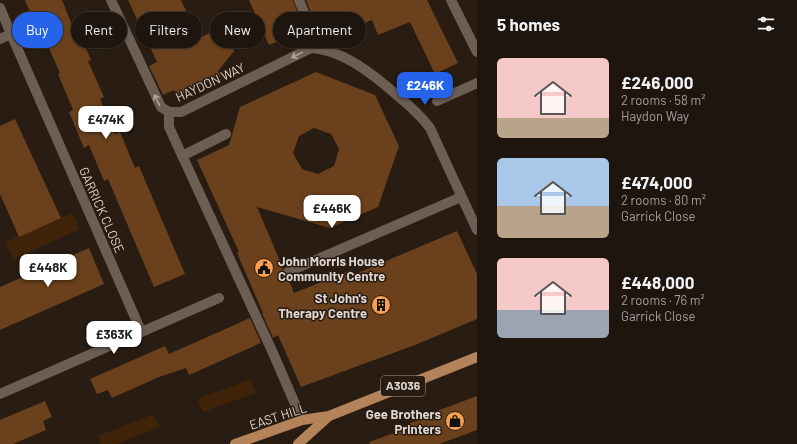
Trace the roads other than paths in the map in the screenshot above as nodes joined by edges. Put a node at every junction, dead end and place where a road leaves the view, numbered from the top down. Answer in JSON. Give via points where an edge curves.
{"nodes":[{"id":1,"x":111,"y":0,"type":"edge"},
{"id":2,"x":299,"y":0,"type":"edge"},
{"id":3,"x":451,"y":0,"type":"edge"},
{"id":4,"x":0,"y":8,"type":"edge"},
{"id":5,"x":304,"y":12,"type":"edge"},
{"id":6,"x":11,"y":34,"type":"junction"},
{"id":7,"x":0,"y":39,"type":"edge"},
{"id":8,"x":311,"y":48,"type":"joint"},
{"id":9,"x":477,"y":52,"type":"edge"},
{"id":10,"x":477,"y":83,"type":"edge"},
{"id":11,"x":437,"y":101,"type":"dead end"},
{"id":12,"x":169,"y":112,"type":"junction"},
{"id":13,"x":226,"y":134,"type":"dead end"},
{"id":14,"x":182,"y":156,"type":"junction"},
{"id":15,"x":461,"y":197,"type":"junction"},
{"id":16,"x":477,"y":230,"type":"edge"},
{"id":17,"x":288,"y":272,"type":"dead end"},
{"id":18,"x":219,"y":298,"type":"dead end"},
{"id":19,"x":141,"y":332,"type":"junction"},
{"id":20,"x":477,"y":357,"type":"edge"},
{"id":21,"x":0,"y":394,"type":"edge"},
{"id":22,"x":329,"y":416,"type":"junction"},
{"id":23,"x":302,"y":420,"type":"junction"},
{"id":24,"x":235,"y":444,"type":"edge"},
{"id":25,"x":298,"y":444,"type":"edge"}],
"edges":[{"from":12,"to":1,"type":"street","name":"HAYDON WAY","one_way":true,"via":[[161,107]]},
{"from":2,"to":5,"type":"street"},
{"from":3,"to":9,"type":"street"},
{"from":4,"to":6,"type":"street","name":"GARRICK CLOSE"},
{"from":6,"to":7,"type":"street"},
{"from":6,"to":19,"type":"street","name":"GARRICK CLOSE"},
{"from":8,"to":12,"type":"street","name":"HAYDON WAY","one_way":true,"via":[[181,112]]},
{"from":8,"to":15,"type":"street","via":[[355,63],[423,118]]},
{"from":10,"to":11,"type":"street"},
{"from":12,"to":14,"type":"street","via":[[169,127]]},
{"from":13,"to":14,"type":"street"},
{"from":14,"to":23,"type":"street"},
{"from":15,"to":16,"type":"street"},
{"from":15,"to":17,"type":"street"},
{"from":18,"to":19,"type":"street"},
{"from":19,"to":21,"type":"street"},
{"from":20,"to":22,"type":"main road","number":"A3036"},
{"from":22,"to":23,"type":"main road","name":"EAST HILL","number":"A3036"},
{"from":22,"to":25,"type":"main road","number":"A3036"},
{"from":23,"to":24,"type":"main road","name":"EAST HILL","number":"A3036"}]}
